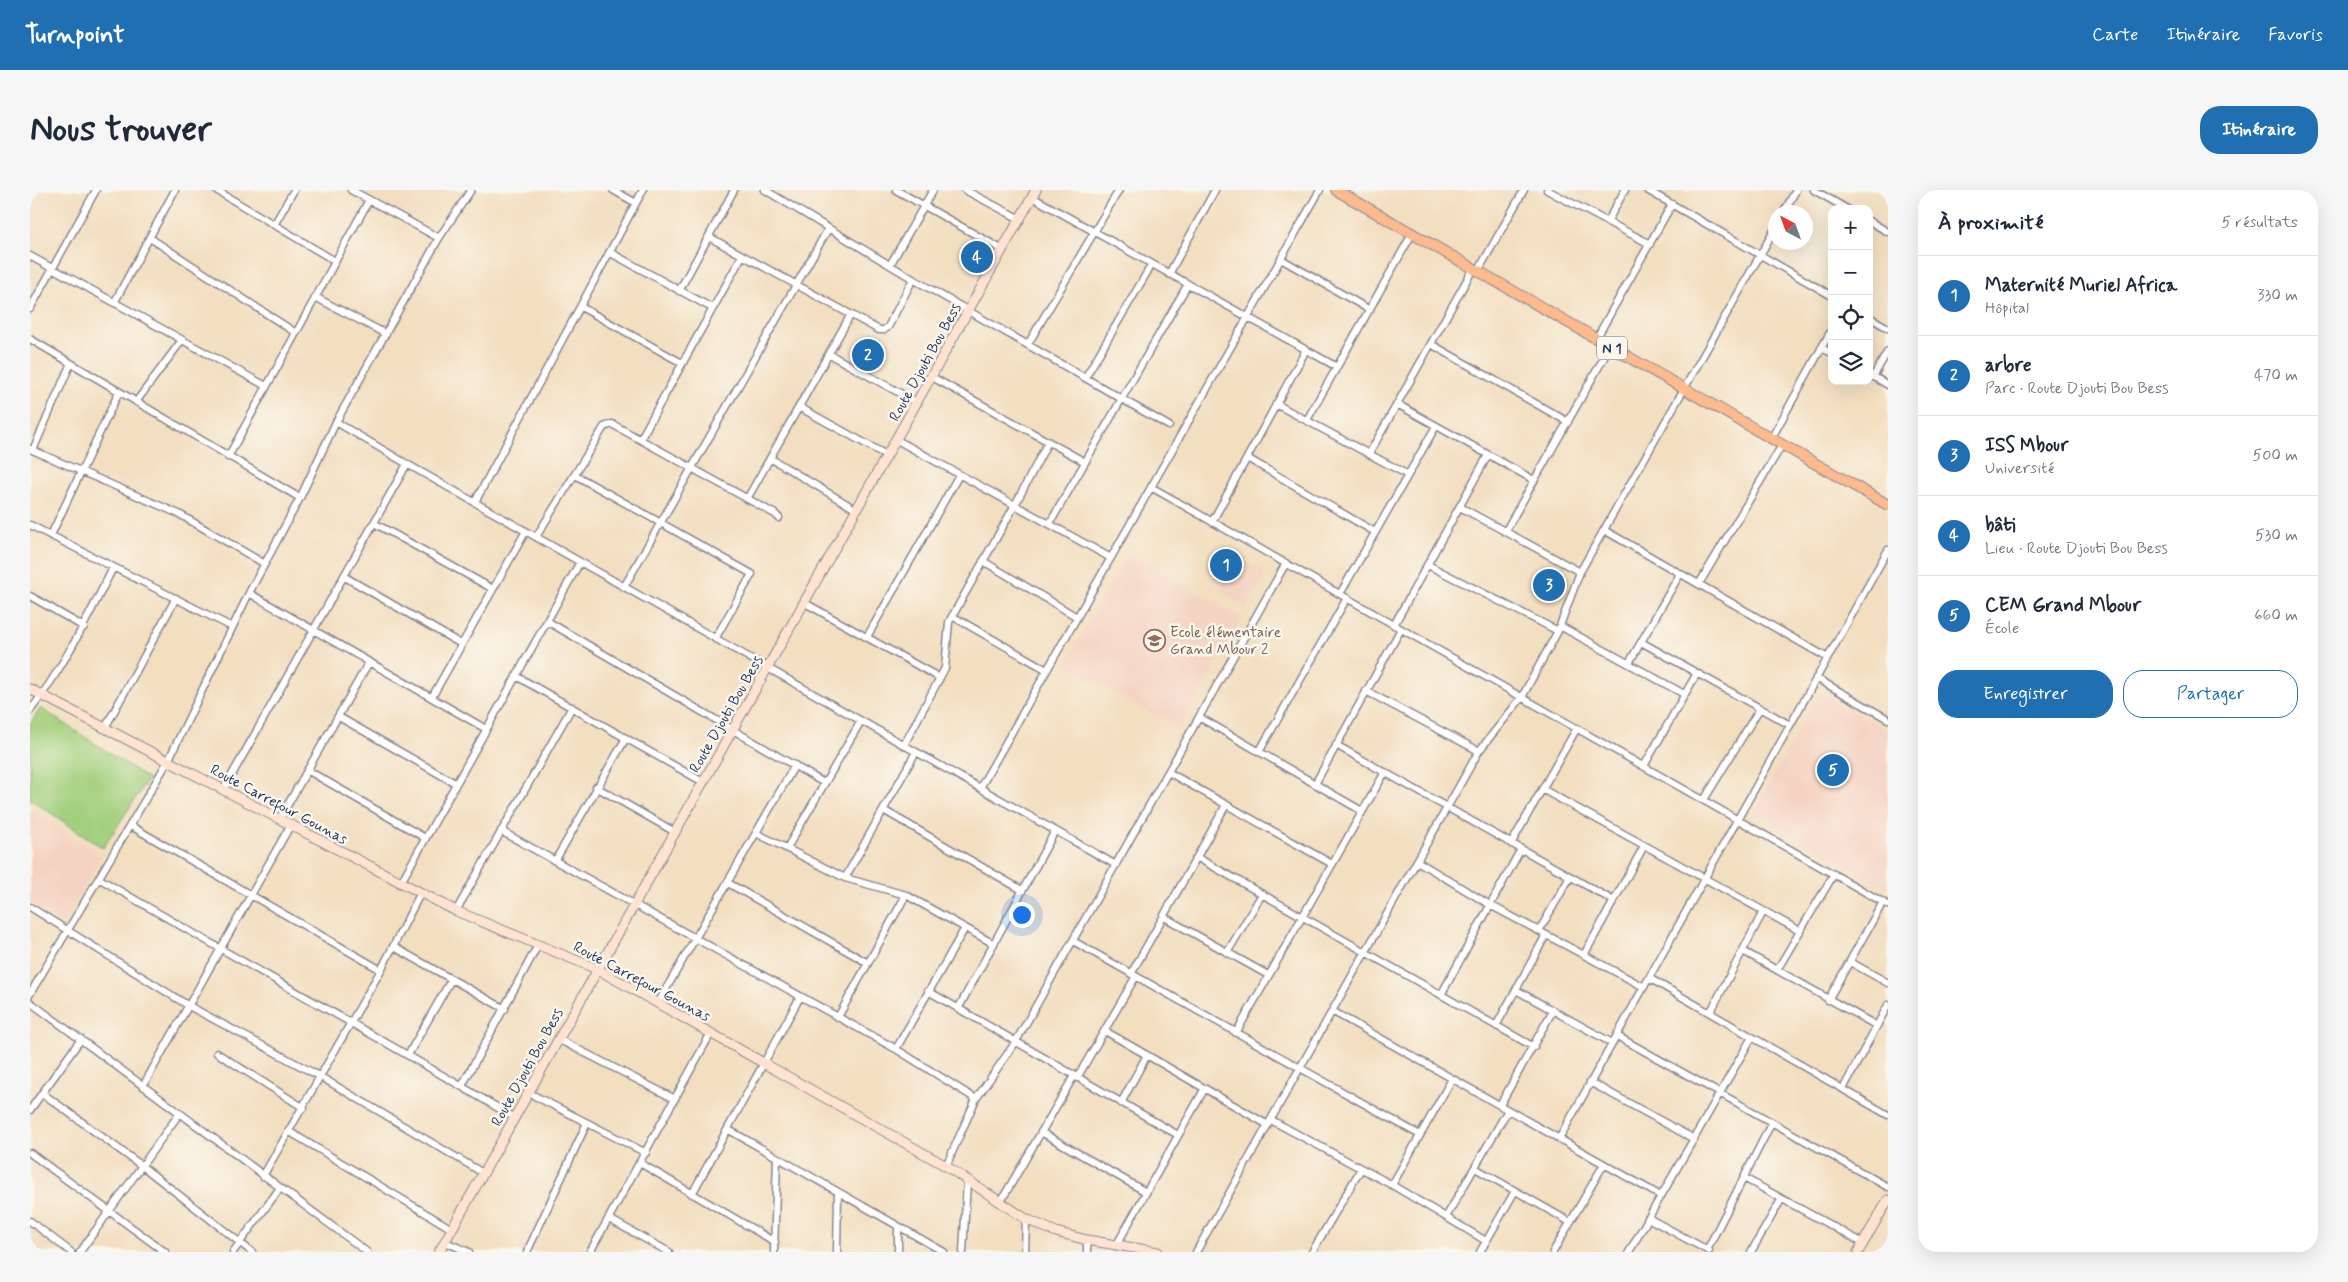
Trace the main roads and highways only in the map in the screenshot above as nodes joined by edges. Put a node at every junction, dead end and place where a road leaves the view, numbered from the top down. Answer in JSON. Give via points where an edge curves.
{"nodes":[{"id":1,"x":1336,"y":190,"type":"edge"},
{"id":2,"x":1034,"y":194,"type":"edge"},
{"id":3,"x":1888,"y":505,"type":"edge"},
{"id":4,"x":30,"y":689,"type":"edge"},
{"id":5,"x":597,"y":969,"type":"junction"},
{"id":6,"x":1888,"y":1200,"type":"edge"},
{"id":7,"x":1885,"y":1213,"type":"edge"},
{"id":8,"x":439,"y":1252,"type":"edge"},
{"id":9,"x":1158,"y":1252,"type":"edge"},
{"id":10,"x":1858,"y":1252,"type":"edge"}],
"edges":[{"from":1,"to":3,"type":"highway","number":"N 1"},
{"from":2,"to":5,"type":"main road","name":"Route Djouti Bou Bess"},
{"from":4,"to":5,"type":"main road","name":"Route Carrefour Gounas","via":[[420,894]]},
{"from":5,"to":8,"type":"main road","name":"Route Djouti Bou Bess"},
{"from":5,"to":9,"type":"main road","name":"Route Carrefour Gounas","via":[[946,1166],[1026,1219],[1056,1232],[1087,1240]]},
{"from":6,"to":7,"type":"main road"},
{"from":7,"to":10,"type":"main road"}]}
